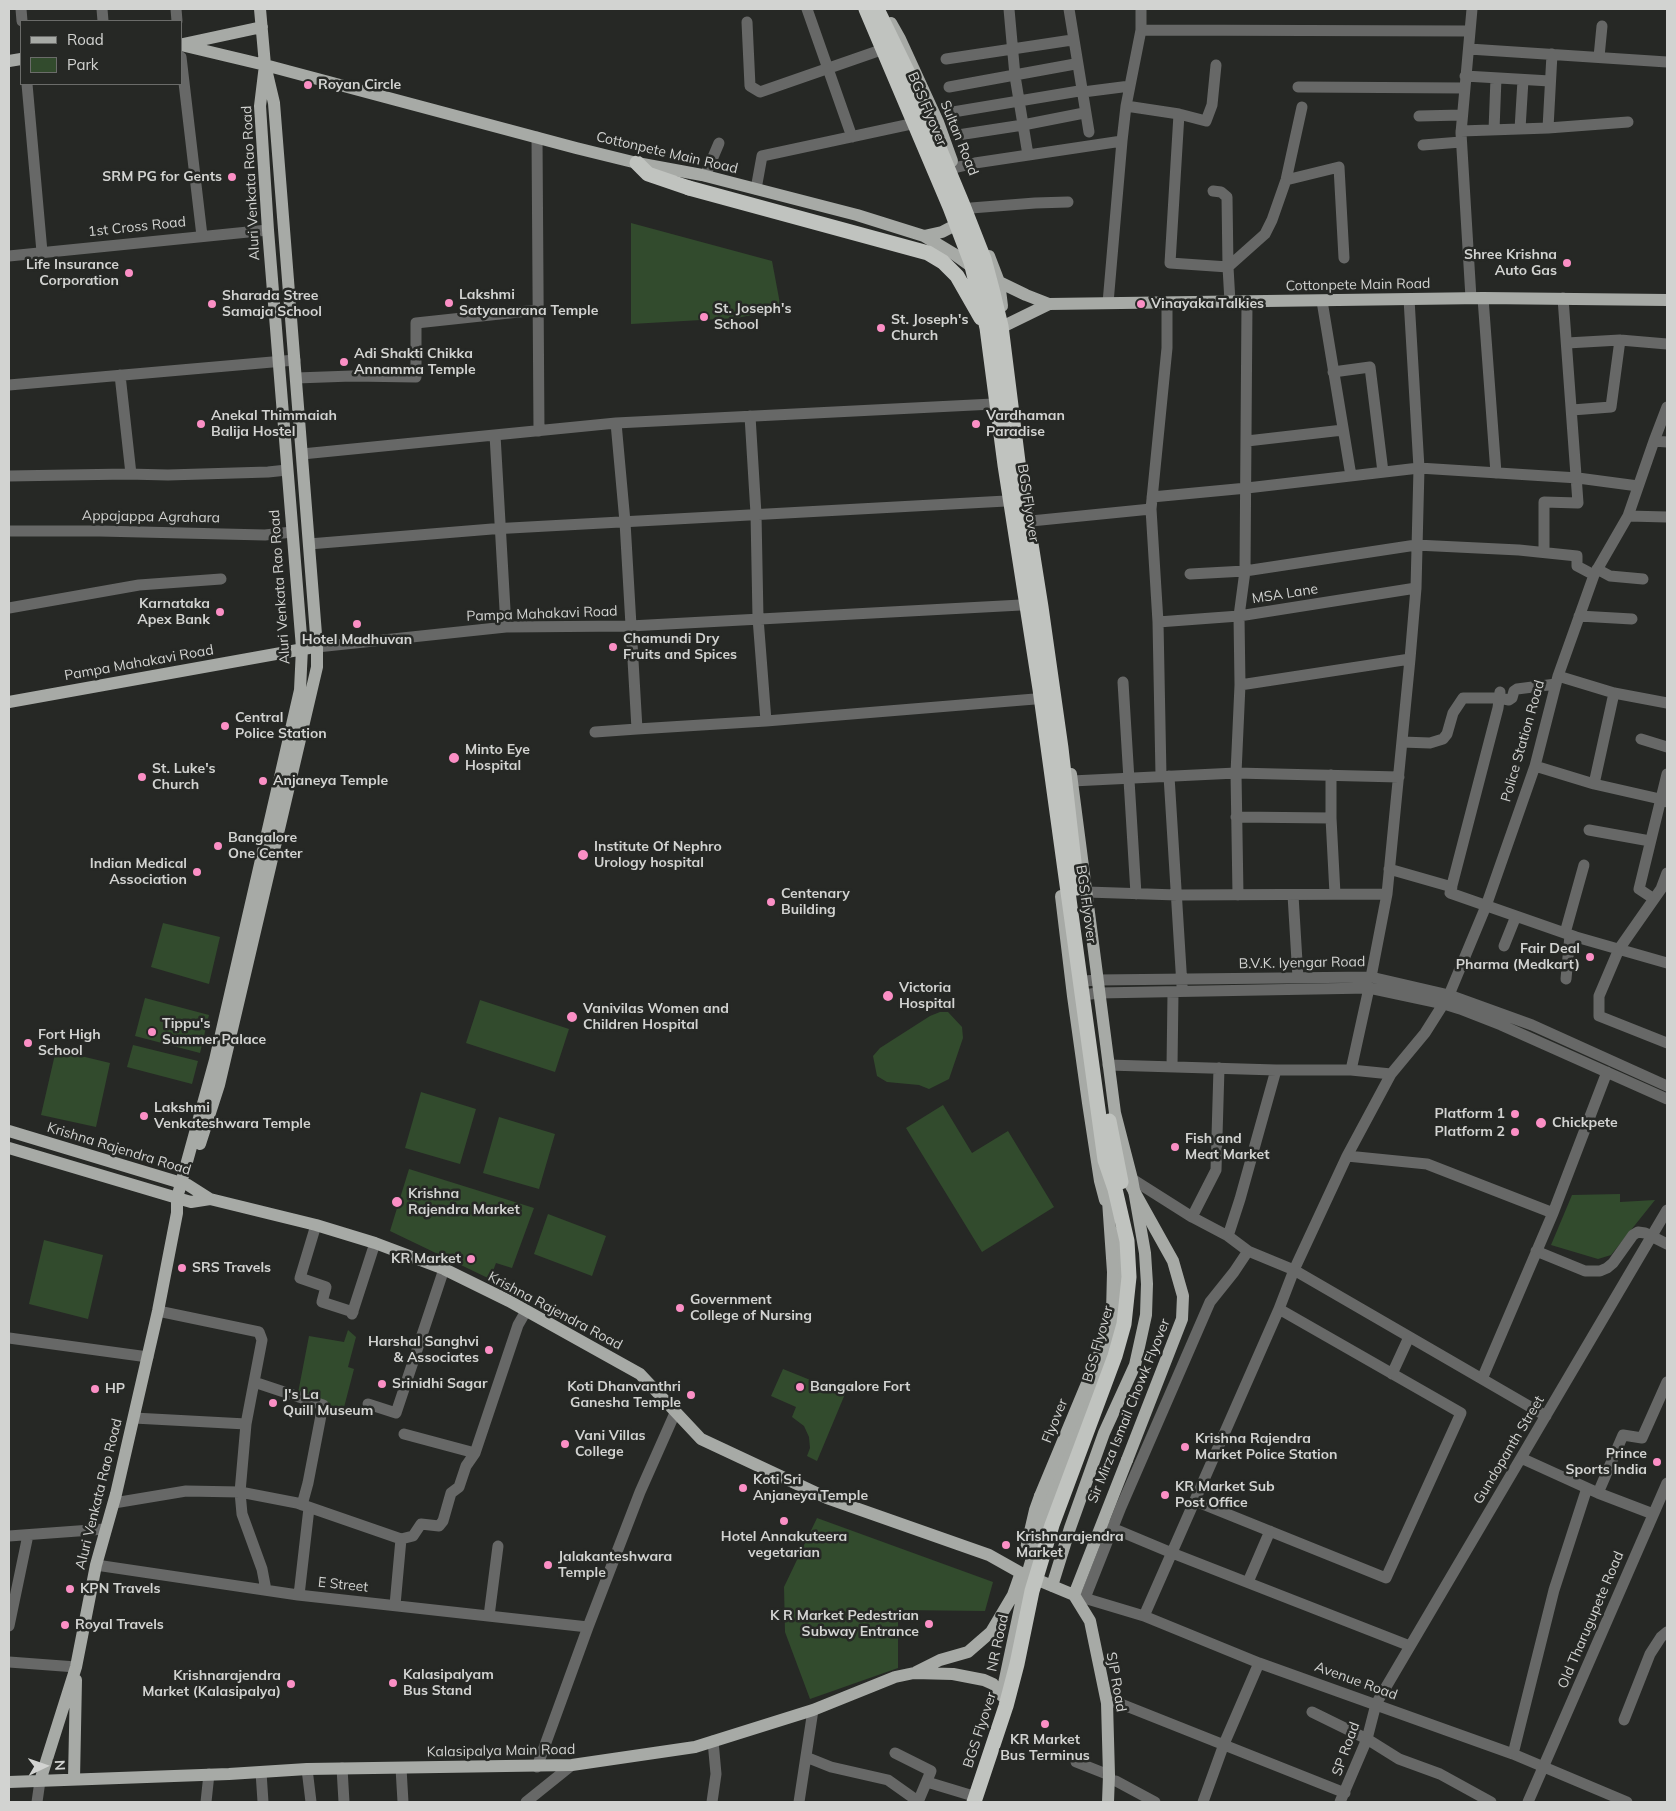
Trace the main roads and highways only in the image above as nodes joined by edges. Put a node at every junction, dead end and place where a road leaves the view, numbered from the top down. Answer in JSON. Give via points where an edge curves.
{"nodes":[{"id":1,"x":260,"y":9,"type":"edge"},
{"id":2,"x":859,"y":9,"type":"edge"},
{"id":3,"x":866,"y":9,"type":"edge"},
{"id":4,"x":877,"y":9,"type":"edge"},
{"id":5,"x":883,"y":9,"type":"edge"},
{"id":6,"x":262,"y":27,"type":"junction"},
{"id":7,"x":182,"y":44,"type":"edge"},
{"id":8,"x":182,"y":44,"type":"edge"},
{"id":9,"x":265,"y":65,"type":"junction"},
{"id":10,"x":637,"y":163,"type":"junction"},
{"id":11,"x":972,"y":212,"type":"junction"},
{"id":12,"x":953,"y":227,"type":"junction"},
{"id":13,"x":924,"y":236,"type":"junction"},
{"id":14,"x":968,"y":265,"type":"junction"},
{"id":15,"x":999,"y":282,"type":"junction"},
{"id":16,"x":1667,"y":300,"type":"edge"},
{"id":17,"x":1049,"y":304,"type":"junction"},
{"id":18,"x":1004,"y":326,"type":"junction"},
{"id":19,"x":987,"y":328,"type":"junction"},
{"id":20,"x":317,"y":647,"type":"junction"},
{"id":21,"x":302,"y":648,"type":"junction"},
{"id":22,"x":9,"y":701,"type":"edge"},
{"id":23,"x":9,"y":1131,"type":"edge"},
{"id":24,"x":9,"y":1148,"type":"edge"},
{"id":25,"x":1110,"y":1159,"type":"junction"},
{"id":26,"x":184,"y":1184,"type":"junction"},
{"id":27,"x":180,"y":1199,"type":"junction"},
{"id":28,"x":210,"y":1199,"type":"junction"},
{"id":29,"x":1024,"y":1574,"type":"junction"},
{"id":30,"x":1052,"y":1586,"type":"junction"},
{"id":31,"x":1080,"y":1596,"type":"junction"},
{"id":32,"x":76,"y":1667,"type":"junction"},
{"id":33,"x":914,"y":1673,"type":"junction"},
{"id":34,"x":1002,"y":1696,"type":"junction"},
{"id":35,"x":74,"y":1779,"type":"junction"},
{"id":36,"x":40,"y":1780,"type":"junction"},
{"id":37,"x":9,"y":1782,"type":"edge"},
{"id":38,"x":971,"y":1800,"type":"edge"},
{"id":39,"x":984,"y":1802,"type":"edge"},
{"id":40,"x":1108,"y":1802,"type":"edge"}],
"edges":[{"from":1,"to":6,"type":"main road","name":"Aluri Venkata Rao Road"},
{"from":2,"to":12,"type":"main road"},
{"from":3,"to":19,"type":"highway","name":"BGS Flyover","bridge":true,"via":[[972,262]]},
{"from":4,"to":25,"type":"highway","name":"BGS Flyover","bridge":true,"via":[[907,71],[984,259],[1001,326],[1057,719],[1108,1117]]},
{"from":5,"to":11,"type":"main road","name":"Sultan Road","via":[[938,122]]},
{"from":6,"to":7,"type":"main road"},
{"from":6,"to":9,"type":"main road","name":"Aluri Venkata Rao Road"},
{"from":8,"to":9,"type":"main road","name":"Cottonpete Main Road"},
{"from":9,"to":10,"type":"main road","name":"Cottonpete Main Road"},
{"from":9,"to":20,"type":"main road","name":"Aluri Venkata Rao Road","via":[[274,104]]},
{"from":9,"to":21,"type":"main road","name":"Aluri Venkata Rao Road","via":[[260,106]]},
{"from":10,"to":13,"type":"main road","name":"Cottonpete Main Road","via":[[705,176],[857,215]]},
{"from":10,"to":19,"type":"highway","bridge":true,"via":[[648,174],[689,188],[928,253],[957,276]]},
{"from":11,"to":12,"type":"main road"},
{"from":11,"to":15,"type":"main road","name":"Sultan Road"},
{"from":12,"to":13,"type":"main road"},
{"from":12,"to":14,"type":"main road"},
{"from":13,"to":14,"type":"main road","name":"Cottonpete Main Road"},
{"from":14,"to":15,"type":"main road","name":"Cottonpete Main Road"},
{"from":14,"to":29,"type":"main road","via":[[984,335],[1100,1181],[1118,1248],[1120,1310]]},
{"from":15,"to":17,"type":"main road","name":"Cottonpete Main Road"},
{"from":15,"to":18,"type":"main road","name":"Sultan Road"},
{"from":16,"to":17,"type":"main road","name":"Cottonpete Main Road","via":[[1477,298]]},
{"from":17,"to":18,"type":"main road","name":"Cottonpete Main Road"},
{"from":18,"to":30,"type":"main road","name":"Sultan Road","via":[[1021,462],[1061,696],[1115,1113],[1132,1179],[1147,1284],[1146,1315],[1135,1365],[1104,1433]]},
{"from":19,"to":25,"type":"highway","name":"BGS Flyover","bridge":true},
{"from":20,"to":21,"type":"main road","name":"Pampa Mahakavi Road"},
{"from":20,"to":26,"type":"main road","name":"Aluri Venkata Rao Road","via":[[317,666],[216,1099]]},
{"from":21,"to":22,"type":"main road","name":"Pampa Mahakavi Road"},
{"from":21,"to":26,"type":"main road","name":"Aluri Venkata Rao Road","via":[[300,690]]},
{"from":23,"to":26,"type":"main road","name":"Krishna Rajendra Road"},
{"from":24,"to":27,"type":"main road"},
{"from":25,"to":29,"type":"main road","name":"Flyover","bridge":true,"via":[[1112,1313],[1100,1352],[1035,1510]]},
{"from":25,"to":31,"type":"main road","name":"Sir Mirza Ismail Chowk Flyover","bridge":true,"via":[[1174,1261],[1183,1296],[1182,1319],[1127,1460]]},
{"from":25,"to":38,"type":"highway","name":"BGS Flyover","bridge":true,"via":[[1127,1241],[1129,1277],[1124,1324],[1052,1525],[1032,1591],[1006,1706]]},
{"from":25,"to":39,"type":"highway","name":"BGS Flyover","bridge":true,"via":[[1135,1243],[1138,1277],[1132,1331],[1061,1526],[1039,1598],[1014,1714]]},
{"from":26,"to":27,"type":"main road","name":"Aluri Venkata Rao Road"},
{"from":26,"to":28,"type":"main road","name":"Krishna Rajendra Road"},
{"from":27,"to":28,"type":"main road","via":[[191,1202]]},
{"from":27,"to":32,"type":"main road","name":"Aluri Venkata Rao Road","via":[[158,1312],[114,1503],[96,1566]]},
{"from":28,"to":29,"type":"main road","name":"Krishna Rajendra Road","via":[[316,1225],[444,1269],[640,1374],[701,1439],[818,1493],[989,1555]]},
{"from":29,"to":30,"type":"main road","name":"Krishna Rajendra Road"},
{"from":29,"to":33,"type":"main road","via":[[991,1632],[968,1652],[940,1660]]},
{"from":29,"to":34,"type":"main road","name":"NR Road"},
{"from":30,"to":31,"type":"main road"},
{"from":31,"to":40,"type":"main road","name":"SJP Road","via":[[1090,1621],[1107,1703]]},
{"from":32,"to":35,"type":"main road"},
{"from":32,"to":36,"type":"main road","name":"Aluri Venkata Rao Road"},
{"from":33,"to":34,"type":"main road","name":"Kalasipalya Main Road","via":[[953,1674],[984,1680]]},
{"from":33,"to":35,"type":"main road","name":"Kalasipalya Main Road","via":[[895,1676],[813,1710],[695,1747],[572,1765],[342,1768]]},
{"from":34,"to":38,"type":"main road","name":"NR Road"},
{"from":35,"to":36,"type":"main road","name":"Kalasipalya Main Road"},
{"from":36,"to":37,"type":"main road","name":"Kalasipalya Main Road"}]}
